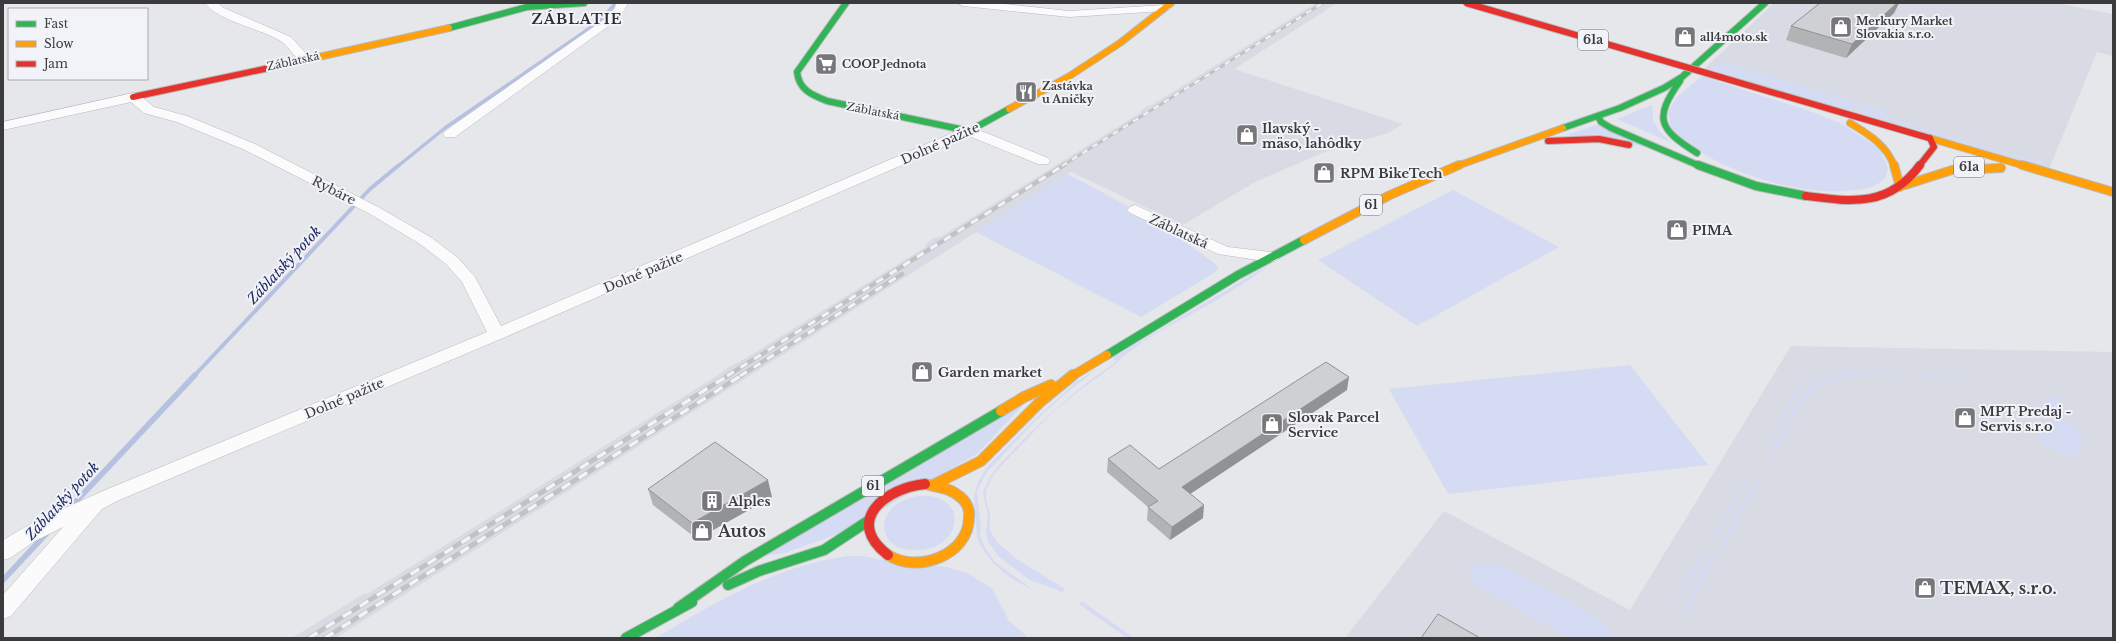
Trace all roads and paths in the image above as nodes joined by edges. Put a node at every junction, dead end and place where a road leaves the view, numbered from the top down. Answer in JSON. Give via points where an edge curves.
{"nodes":[{"id":1,"x":211,"y":3,"type":"edge"},
{"id":2,"x":584,"y":3,"type":"edge"},
{"id":3,"x":622,"y":3,"type":"edge"},
{"id":4,"x":846,"y":3,"type":"edge"},
{"id":5,"x":963,"y":3,"type":"edge"},
{"id":6,"x":1466,"y":3,"type":"edge"},
{"id":7,"x":1765,"y":3,"type":"edge"},
{"id":8,"x":1167,"y":6,"type":"edge"},
{"id":9,"x":305,"y":59,"type":"junction"},
{"id":10,"x":1682,"y":77,"type":"junction"},
{"id":11,"x":137,"y":100,"type":"junction"},
{"id":12,"x":1826,"y":108,"type":"junction"},
{"id":13,"x":1598,"y":116,"type":"junction"},
{"id":14,"x":3,"y":126,"type":"edge"},
{"id":15,"x":969,"y":131,"type":"junction"},
{"id":16,"x":450,"y":134,"type":"dead end"},
{"id":17,"x":1930,"y":138,"type":"junction"},
{"id":18,"x":1520,"y":142,"type":"junction"},
{"id":19,"x":1918,"y":142,"type":"dead end"},
{"id":20,"x":1043,"y":161,"type":"dead end"},
{"id":21,"x":1910,"y":161,"type":"dead end"},
{"id":22,"x":2041,"y":171,"type":"junction"},
{"id":23,"x":1737,"y":178,"type":"junction"},
{"id":24,"x":1900,"y":187,"type":"junction"},
{"id":25,"x":2113,"y":192,"type":"edge"},
{"id":26,"x":1135,"y":210,"type":"dead end"},
{"id":27,"x":1224,"y":251,"type":"junction"},
{"id":28,"x":1271,"y":256,"type":"junction"},
{"id":29,"x":1238,"y":275,"type":"junction"},
{"id":30,"x":497,"y":334,"type":"junction"},
{"id":31,"x":1073,"y":375,"type":"junction"},
{"id":32,"x":981,"y":461,"type":"junction"},
{"id":33,"x":976,"y":473,"type":"dead end"},
{"id":34,"x":933,"y":485,"type":"junction"},
{"id":35,"x":970,"y":492,"type":"dead end"},
{"id":36,"x":967,"y":505,"type":"junction"},
{"id":37,"x":87,"y":508,"type":"junction"},
{"id":38,"x":868,"y":521,"type":"junction"},
{"id":39,"x":842,"y":549,"type":"dead end"},
{"id":40,"x":824,"y":550,"type":"junction"},
{"id":41,"x":870,"y":550,"type":"dead end"},
{"id":42,"x":880,"y":551,"type":"junction"},
{"id":43,"x":3,"y":552,"type":"edge"},
{"id":44,"x":678,"y":608,"type":"junction"},
{"id":45,"x":3,"y":610,"type":"edge"},
{"id":46,"x":626,"y":638,"type":"edge"}],
"edges":[{"from":1,"to":9,"type":"street","via":[[220,10],[287,40]]},
{"from":2,"to":9,"type":"main road","name":"Záblatská","via":[[527,7],[422,35]]},
{"from":3,"to":16,"type":"street","via":[[620,9],[606,23]]},
{"from":4,"to":15,"type":"main road","name":"Záblatská","via":[[798,72],[796,80],[800,87],[827,101]]},
{"from":5,"to":8,"type":"street","via":[[1069,14]]},
{"from":6,"to":12,"type":"main road","number":"61a","bridge":true},
{"from":7,"to":10,"type":"main road","number":"61"},
{"from":8,"to":15,"type":"main road","name":"Dolné pažite","via":[[1120,43],[1068,77]]},
{"from":9,"to":11,"type":"main road","name":"Záblatská"},
{"from":10,"to":13,"type":"main road","number":"61","via":[[1653,94]]},
{"from":10,"to":23,"type":"main road","number":"61a","via":[[1664,106],[1662,122],[1678,142]]},
{"from":11,"to":14,"type":"street","via":[[134,107],[116,114],[104,114],[94,107]]},
{"from":11,"to":30,"type":"street","name":"Rybáre","via":[[149,110],[182,119],[250,147],[365,206],[426,241],[452,261],[469,280]]},
{"from":12,"to":17,"type":"main road","number":"61a"},
{"from":12,"to":24,"type":"main road","number":"61a","via":[[1882,144],[1895,162]]},
{"from":13,"to":18,"type":"main road","number":"61"},
{"from":13,"to":23,"type":"main road","number":"61a","via":[[1601,122],[1611,128]]},
{"from":15,"to":20,"type":"street","name":"Záblatská"},
{"from":15,"to":30,"type":"street","name":"Dolné pažite"},
{"from":17,"to":19,"type":"main road"},
{"from":17,"to":22,"type":"main road","number":"61a"},
{"from":17,"to":24,"type":"main road","number":"61a","via":[[1934,147]]},
{"from":18,"to":23,"type":"main road","number":"61a","via":[[1599,139]]},
{"from":18,"to":28,"type":"main road","number":"61","via":[[1390,195]]},
{"from":21,"to":24,"type":"main road"},
{"from":22,"to":24,"type":"main road","number":"61a","via":[[1956,167],[1929,174]]},
{"from":22,"to":25,"type":"main road","number":"61a"},
{"from":23,"to":24,"type":"main road","number":"61a","via":[[1788,194],[1830,200],[1878,197]]},
{"from":26,"to":27,"type":"street","name":"Záblatská"},
{"from":27,"to":28,"type":"street","name":"Záblatská"},
{"from":27,"to":29,"type":"street","name":"Záblatská"},
{"from":28,"to":29,"type":"main road","number":"61"},
{"from":29,"to":31,"type":"main road","number":"61"},
{"from":30,"to":37,"type":"street","name":"Dolné pažite","via":[[117,493]]},
{"from":31,"to":32,"type":"main road","number":"61","via":[[1040,402]]},
{"from":31,"to":44,"type":"main road","number":"61","via":[[1024,397],[752,557]]},
{"from":32,"to":33,"type":"main road","number":"61"},
{"from":32,"to":34,"type":"main road","number":"61"},
{"from":34,"to":36,"type":"main road","number":"61","via":[[953,492]]},
{"from":34,"to":38,"type":"main road","number":"61","via":[[912,485],[892,492],[874,508]]},
{"from":35,"to":36,"type":"main road"},
{"from":36,"to":42,"type":"main road","via":[[971,517],[969,531],[960,544],[946,554],[929,561],[911,562],[894,559]]},
{"from":37,"to":43,"type":"street","name":"Dolné pažite","via":[[29,533]]},
{"from":37,"to":45,"type":"street","name":"Dolné pažite"},
{"from":38,"to":40,"type":"main road","number":"61"},
{"from":38,"to":42,"type":"main road","via":[[869,534]]},
{"from":39,"to":40,"type":"main road","number":"61"},
{"from":40,"to":44,"type":"main road","number":"61","via":[[759,571]]},
{"from":41,"to":42,"type":"main road"},
{"from":44,"to":46,"type":"main road","number":"61"}]}
